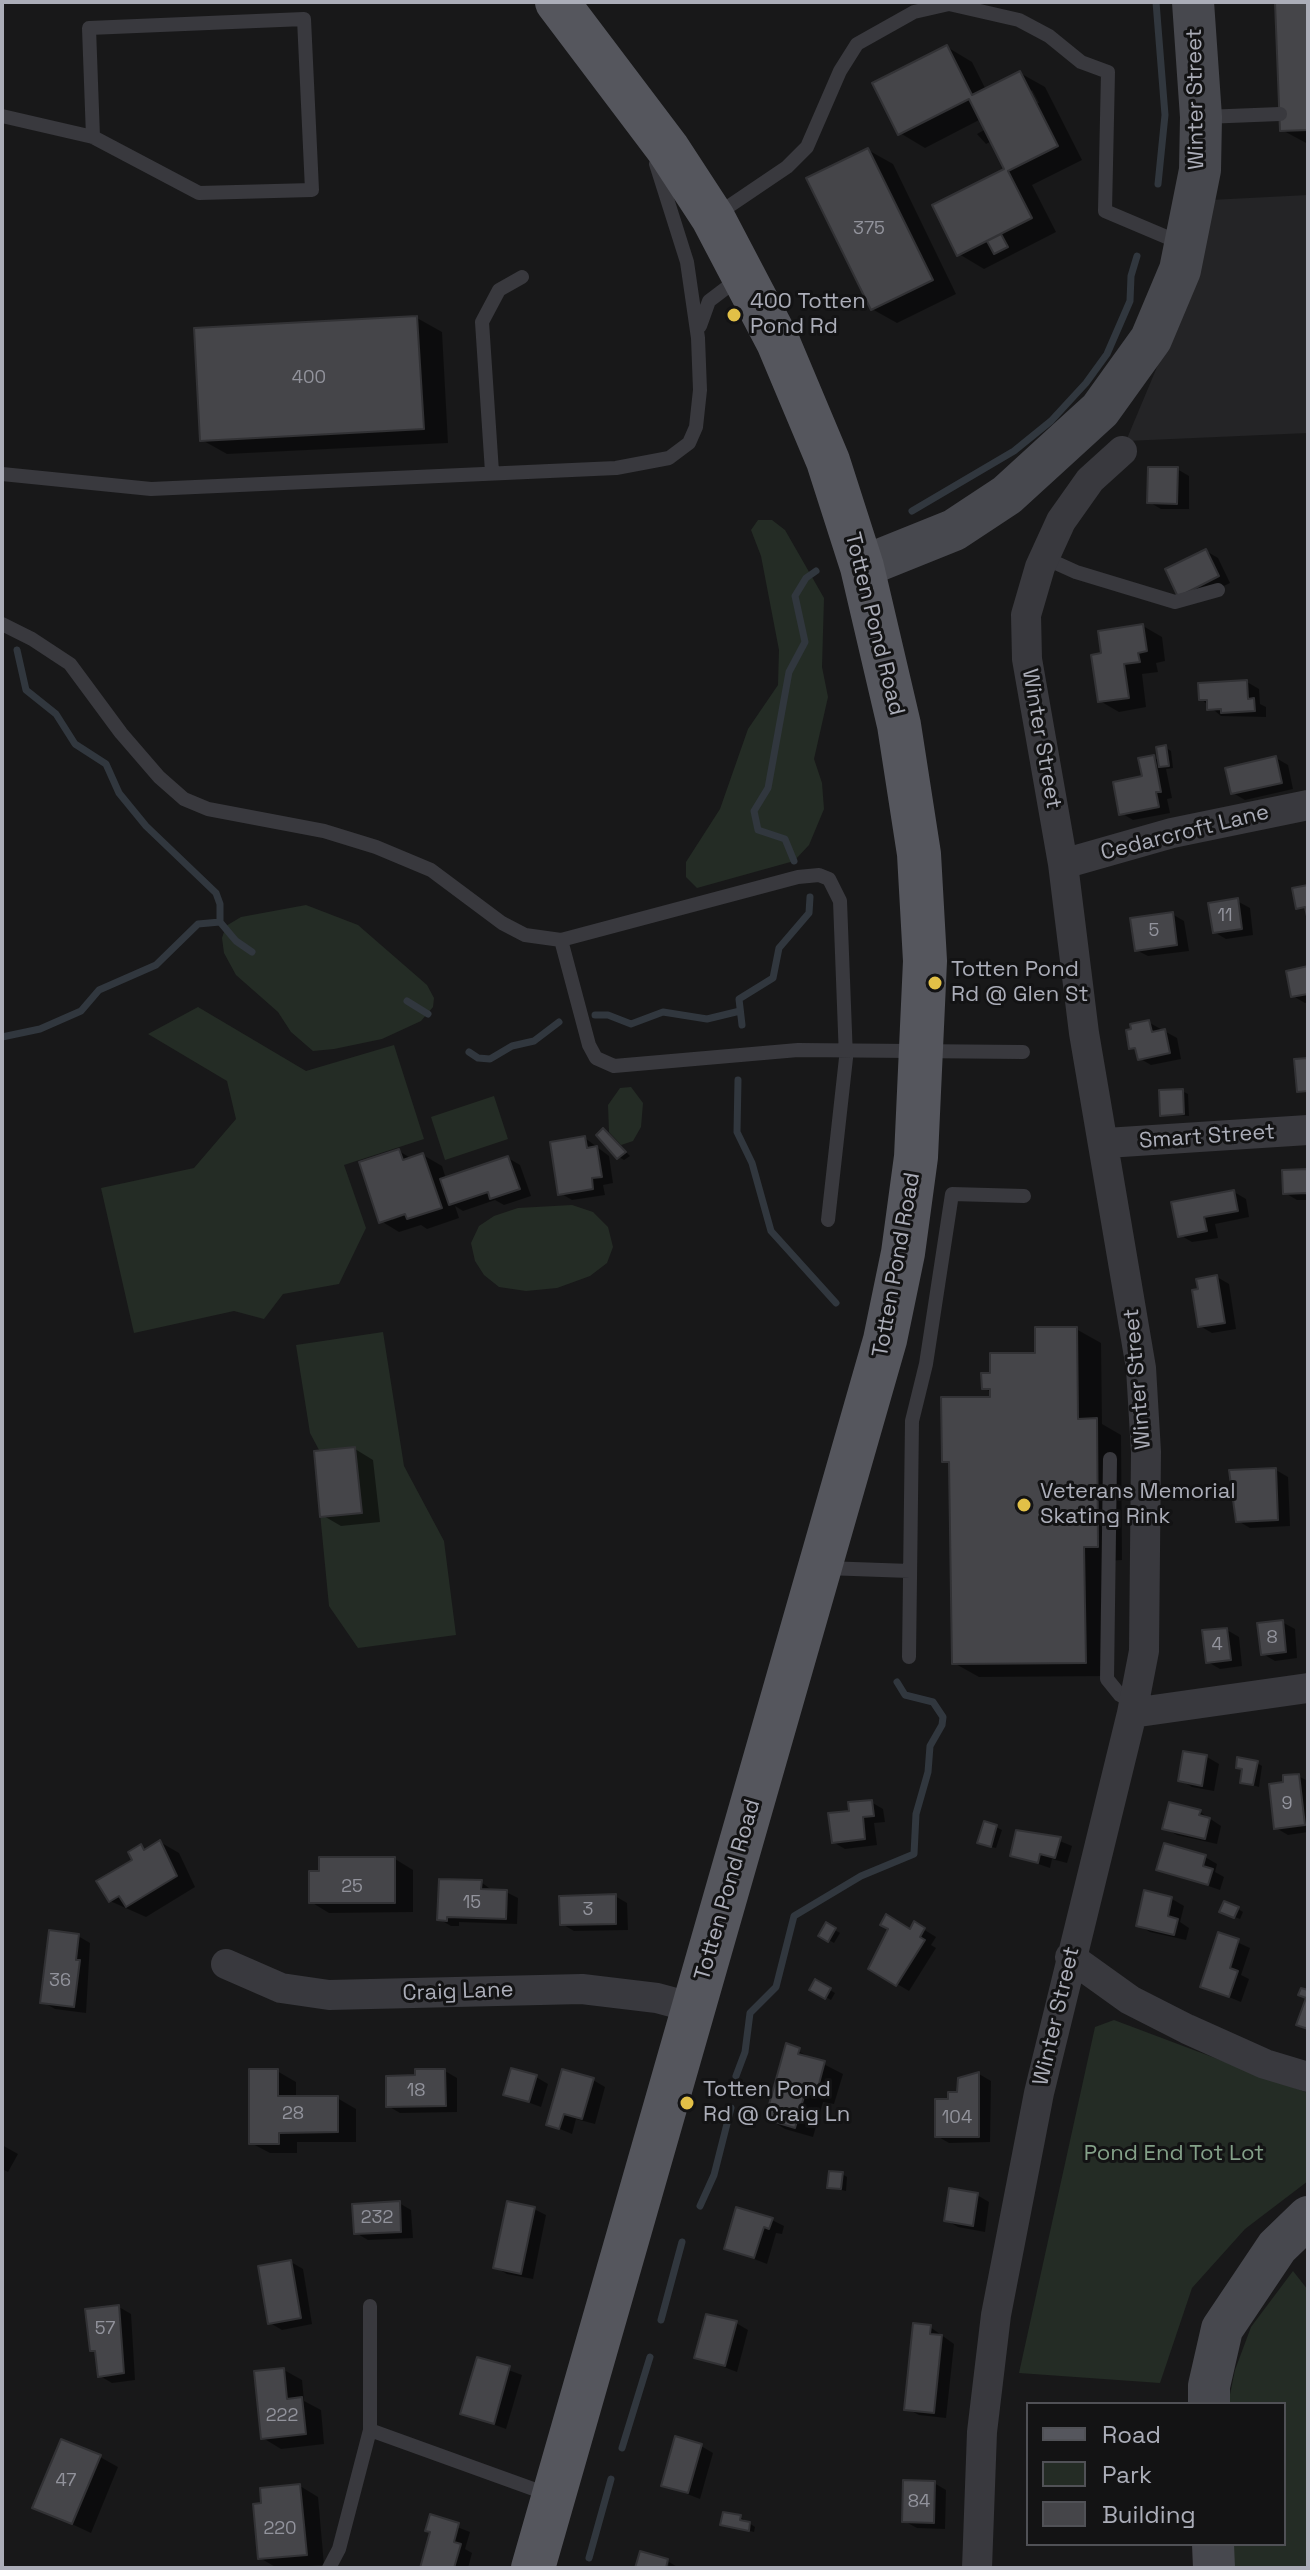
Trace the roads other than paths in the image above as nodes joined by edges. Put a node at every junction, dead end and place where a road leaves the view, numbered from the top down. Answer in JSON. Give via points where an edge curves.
{"nodes":[{"id":1,"x":557,"y":2,"type":"edge"},
{"id":2,"x":1193,"y":2,"type":"edge"},
{"id":3,"x":633,"y":100,"type":"junction"},
{"id":4,"x":1280,"y":114,"type":"dead end"},
{"id":5,"x":2,"y":116,"type":"edge"},
{"id":6,"x":1201,"y":117,"type":"junction"},
{"id":7,"x":93,"y":137,"type":"junction"},
{"id":8,"x":713,"y":218,"type":"junction"},
{"id":9,"x":1187,"y":245,"type":"junction"},
{"id":10,"x":745,"y":275,"type":"junction"},
{"id":11,"x":522,"y":277,"type":"dead end"},
{"id":12,"x":698,"y":338,"type":"junction"},
{"id":13,"x":1122,"y":451,"type":"dead end"},
{"id":14,"x":492,"y":472,"type":"junction"},
{"id":15,"x":2,"y":474,"type":"edge"},
{"id":16,"x":1045,"y":558,"type":"junction"},
{"id":17,"x":862,"y":567,"type":"junction"},
{"id":18,"x":1218,"y":590,"type":"dead end"},
{"id":19,"x":2,"y":624,"type":"edge"},
{"id":20,"x":1308,"y":805,"type":"edge"},
{"id":21,"x":1063,"y":864,"type":"junction"},
{"id":22,"x":561,"y":940,"type":"junction"},
{"id":23,"x":846,"y":1049,"type":"junction"},
{"id":24,"x":923,"y":1051,"type":"junction"},
{"id":25,"x":1023,"y":1052,"type":"dead end"},
{"id":26,"x":1308,"y":1130,"type":"edge"},
{"id":27,"x":1106,"y":1143,"type":"junction"},
{"id":28,"x":1024,"y":1196,"type":"dead end"},
{"id":29,"x":828,"y":1220,"type":"dead end"},
{"id":30,"x":1110,"y":1459,"type":"dead end"},
{"id":31,"x":821,"y":1568,"type":"junction"},
{"id":32,"x":910,"y":1571,"type":"junction"},
{"id":33,"x":909,"y":1657,"type":"dead end"},
{"id":34,"x":1308,"y":1688,"type":"edge"},
{"id":35,"x":1133,"y":1708,"type":"junction"},
{"id":36,"x":1070,"y":1957,"type":"junction"},
{"id":37,"x":226,"y":1964,"type":"dead end"},
{"id":38,"x":694,"y":2008,"type":"junction"},
{"id":39,"x":1308,"y":2077,"type":"edge"},
{"id":40,"x":1308,"y":2217,"type":"edge"},
{"id":41,"x":370,"y":2306,"type":"dead end"},
{"id":42,"x":1209,"y":2402,"type":"edge"},
{"id":43,"x":370,"y":2430,"type":"junction"},
{"id":44,"x":553,"y":2496,"type":"junction"},
{"id":45,"x":1213,"y":2546,"type":"edge"},
{"id":46,"x":329,"y":2568,"type":"edge"},
{"id":47,"x":533,"y":2568,"type":"edge"},
{"id":48,"x":977,"y":2568,"type":"edge"},
{"id":49,"x":1214,"y":2568,"type":"edge"}],
"edges":[{"from":1,"to":3,"type":"main road","name":"Totten Pond Road"},
{"from":2,"to":6,"type":"street","name":"Winter Street"},
{"from":3,"to":8,"type":"main road","name":"Totten Pond Road"},
{"from":3,"to":12,"type":"lane","via":[[679,231]]},
{"from":4,"to":6,"type":"lane"},
{"from":5,"to":7,"type":"lane"},
{"from":6,"to":9,"type":"street","name":"Winter Street","via":[[1200,170]]},
{"from":7,"to":7,"type":"lane","via":[[89,28],[304,19],[312,190],[199,193]]},
{"from":8,"to":9,"type":"lane","via":[[807,147],[857,44],[914,12],[949,4],[1019,20],[1076,59],[1108,72],[1105,211]]},
{"from":8,"to":10,"type":"main road","name":"Totten Pond Road"},
{"from":9,"to":17,"type":"street","name":"Winter Street","via":[[1151,339],[1118,390],[1071,440],[980,514],[932,540]]},
{"from":10,"to":12,"type":"lane","via":[[709,301]]},
{"from":10,"to":17,"type":"main road","name":"Totten Pond Road","via":[[813,422]]},
{"from":11,"to":14,"type":"lane","via":[[499,290],[482,322]]},
{"from":12,"to":14,"type":"lane","via":[[696,427],[675,455],[635,466]]},
{"from":13,"to":16,"type":"street","name":"Winter Street","via":[[1090,480],[1061,521]]},
{"from":14,"to":15,"type":"lane","via":[[151,489]]},
{"from":16,"to":18,"type":"lane","via":[[1175,602]]},
{"from":16,"to":21,"type":"street","name":"Winter Street","via":[[1026,615],[1027,659]]},
{"from":17,"to":24,"type":"main road","name":"Totten Pond Road","via":[[899,725],[916,831],[924,919]]},
{"from":19,"to":22,"type":"lane","via":[[70,664],[121,733],[184,799],[376,847],[431,870],[517,932]]},
{"from":20,"to":21,"type":"street","name":"Cedarcroft Lane","via":[[1172,833]]},
{"from":21,"to":27,"type":"street","name":"Winter Street","via":[[1084,1033]]},
{"from":22,"to":23,"type":"lane","via":[[589,1045],[607,1064]]},
{"from":22,"to":23,"type":"lane","via":[[798,877],[824,876],[837,888],[841,908]]},
{"from":23,"to":24,"type":"lane"},
{"from":23,"to":29,"type":"lane"},
{"from":24,"to":25,"type":"lane"},
{"from":24,"to":31,"type":"main road","name":"Totten Pond Road","via":[[913,1184],[894,1298]]},
{"from":26,"to":27,"type":"street","name":"Smart Street"},
{"from":27,"to":35,"type":"street","name":"Winter Street","via":[[1141,1368],[1146,1452],[1144,1651]]},
{"from":28,"to":32,"type":"lane","via":[[952,1194],[912,1421]]},
{"from":30,"to":35,"type":"lane","via":[[1107,1679]]},
{"from":31,"to":32,"type":"lane"},
{"from":31,"to":38,"type":"main road","name":"Totten Pond Road"},
{"from":32,"to":33,"type":"lane"},
{"from":34,"to":35,"type":"street"},
{"from":35,"to":36,"type":"street","name":"Winter Street"},
{"from":36,"to":39,"type":"street","via":[[1130,2000],[1187,2029]]},
{"from":36,"to":48,"type":"street","name":"Winter Street","via":[[989,2359]]},
{"from":37,"to":38,"type":"street","name":"Craig Lane","via":[[281,1988],[329,1995],[582,1989]]},
{"from":38,"to":44,"type":"main road","name":"Totten Pond Road"},
{"from":40,"to":42,"type":"street","via":[[1277,2247],[1222,2329]]},
{"from":41,"to":43,"type":"lane"},
{"from":43,"to":44,"type":"lane"},
{"from":43,"to":46,"type":"lane","via":[[339,2549]]},
{"from":44,"to":47,"type":"main road","name":"Totten Pond Road"},
{"from":45,"to":49,"type":"street"}]}
